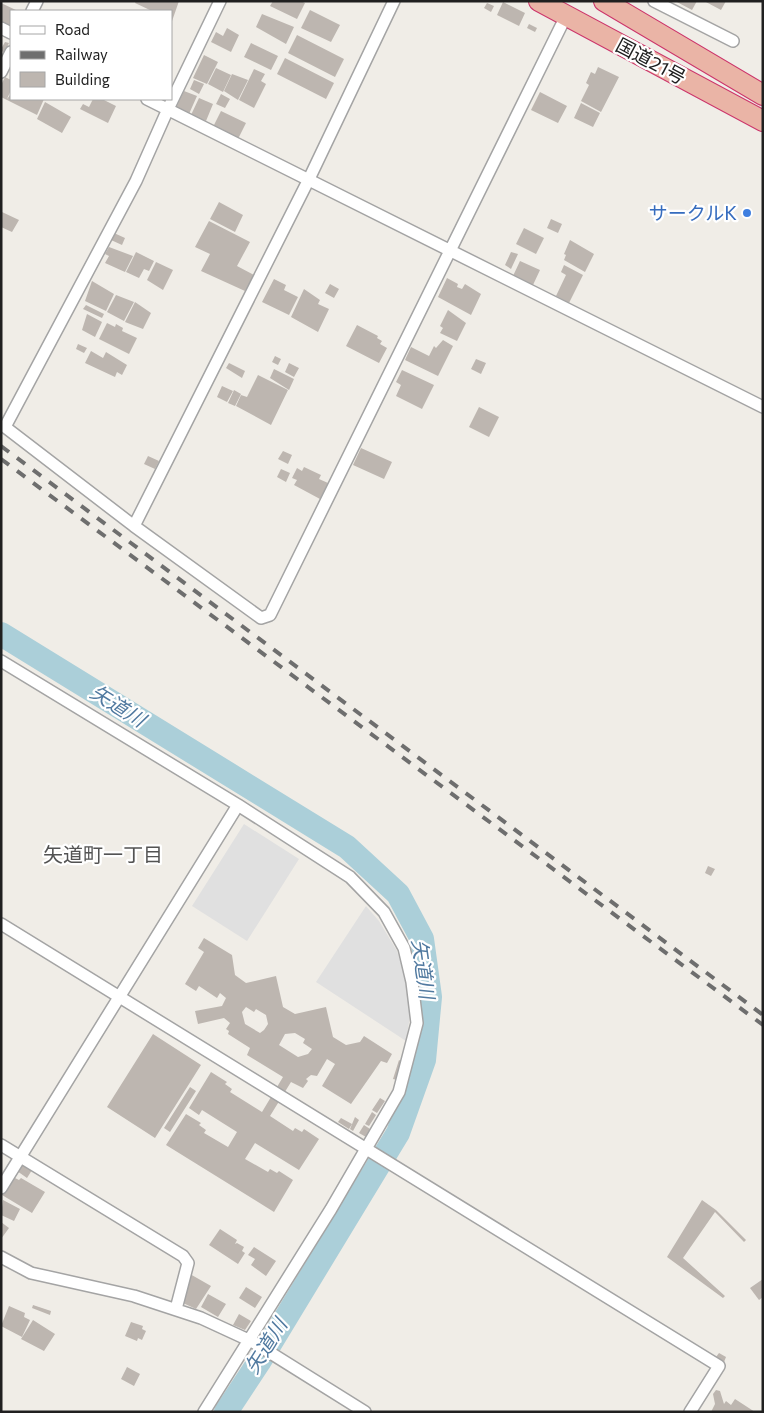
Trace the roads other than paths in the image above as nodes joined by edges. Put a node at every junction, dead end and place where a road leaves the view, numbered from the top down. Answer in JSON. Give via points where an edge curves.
{"nodes":[{"id":1,"x":220,"y":1,"type":"edge"},
{"id":2,"x":394,"y":1,"type":"edge"},
{"id":3,"x":539,"y":1,"type":"edge"},
{"id":4,"x":604,"y":1,"type":"edge"},
{"id":5,"x":662,"y":3,"type":"edge"},
{"id":6,"x":566,"y":16,"type":"junction"},
{"id":7,"x":733,"y":41,"type":"dead end"},
{"id":8,"x":10,"y":54,"type":"edge"},
{"id":9,"x":2,"y":70,"type":"edge"},
{"id":10,"x":763,"y":93,"type":"edge"},
{"id":11,"x":149,"y":100,"type":"edge"},
{"id":12,"x":168,"y":109,"type":"junction"},
{"id":13,"x":763,"y":121,"type":"edge"},
{"id":14,"x":309,"y":179,"type":"junction"},
{"id":15,"x":450,"y":250,"type":"junction"},
{"id":16,"x":763,"y":407,"type":"edge"},
{"id":17,"x":3,"y":425,"type":"edge"},
{"id":18,"x":134,"y":526,"type":"junction"},
{"id":19,"x":1,"y":661,"type":"edge"},
{"id":20,"x":238,"y":804,"type":"junction"},
{"id":21,"x":1,"y":924,"type":"edge"},
{"id":22,"x":120,"y":997,"type":"junction"},
{"id":23,"x":1,"y":1145,"type":"edge"},
{"id":24,"x":370,"y":1150,"type":"junction"},
{"id":25,"x":20,"y":1157,"type":"junction"},
{"id":26,"x":1,"y":1188,"type":"edge"},
{"id":27,"x":1,"y":1257,"type":"edge"},
{"id":28,"x":176,"y":1309,"type":"junction"},
{"id":29,"x":251,"y":1341,"type":"junction"},
{"id":30,"x":204,"y":1412,"type":"edge"},
{"id":31,"x":365,"y":1412,"type":"edge"},
{"id":32,"x":690,"y":1412,"type":"edge"}],
"edges":[{"from":1,"to":12,"type":"street"},
{"from":2,"to":14,"type":"street"},
{"from":3,"to":6,"type":"highway","name":"国道21号"},
{"from":4,"to":10,"type":"highway","name":"国道21号"},
{"from":5,"to":7,"type":"street"},
{"from":6,"to":13,"type":"highway","name":"国道21号"},
{"from":6,"to":15,"type":"street"},
{"from":8,"to":9,"type":"street"},
{"from":11,"to":12,"type":"street"},
{"from":12,"to":14,"type":"street"},
{"from":12,"to":17,"type":"street","via":[[136,181]]},
{"from":14,"to":15,"type":"street"},
{"from":14,"to":18,"type":"street"},
{"from":15,"to":16,"type":"street"},
{"from":15,"to":18,"type":"street","via":[[270,615],[261,618]]},
{"from":17,"to":18,"type":"street"},
{"from":19,"to":20,"type":"street"},
{"from":20,"to":22,"type":"street"},
{"from":20,"to":24,"type":"street","via":[[350,877],[384,912],[404,948],[417,1023],[399,1092]]},
{"from":21,"to":22,"type":"street"},
{"from":22,"to":24,"type":"street"},
{"from":22,"to":25,"type":"street"},
{"from":23,"to":25,"type":"street"},
{"from":24,"to":29,"type":"street"},
{"from":24,"to":32,"type":"street","via":[[719,1366]]},
{"from":25,"to":26,"type":"street"},
{"from":25,"to":28,"type":"street","via":[[183,1256],[188,1263]]},
{"from":27,"to":28,"type":"street","via":[[31,1273]]},
{"from":28,"to":29,"type":"street"},
{"from":29,"to":30,"type":"street"},
{"from":29,"to":31,"type":"street"}]}
